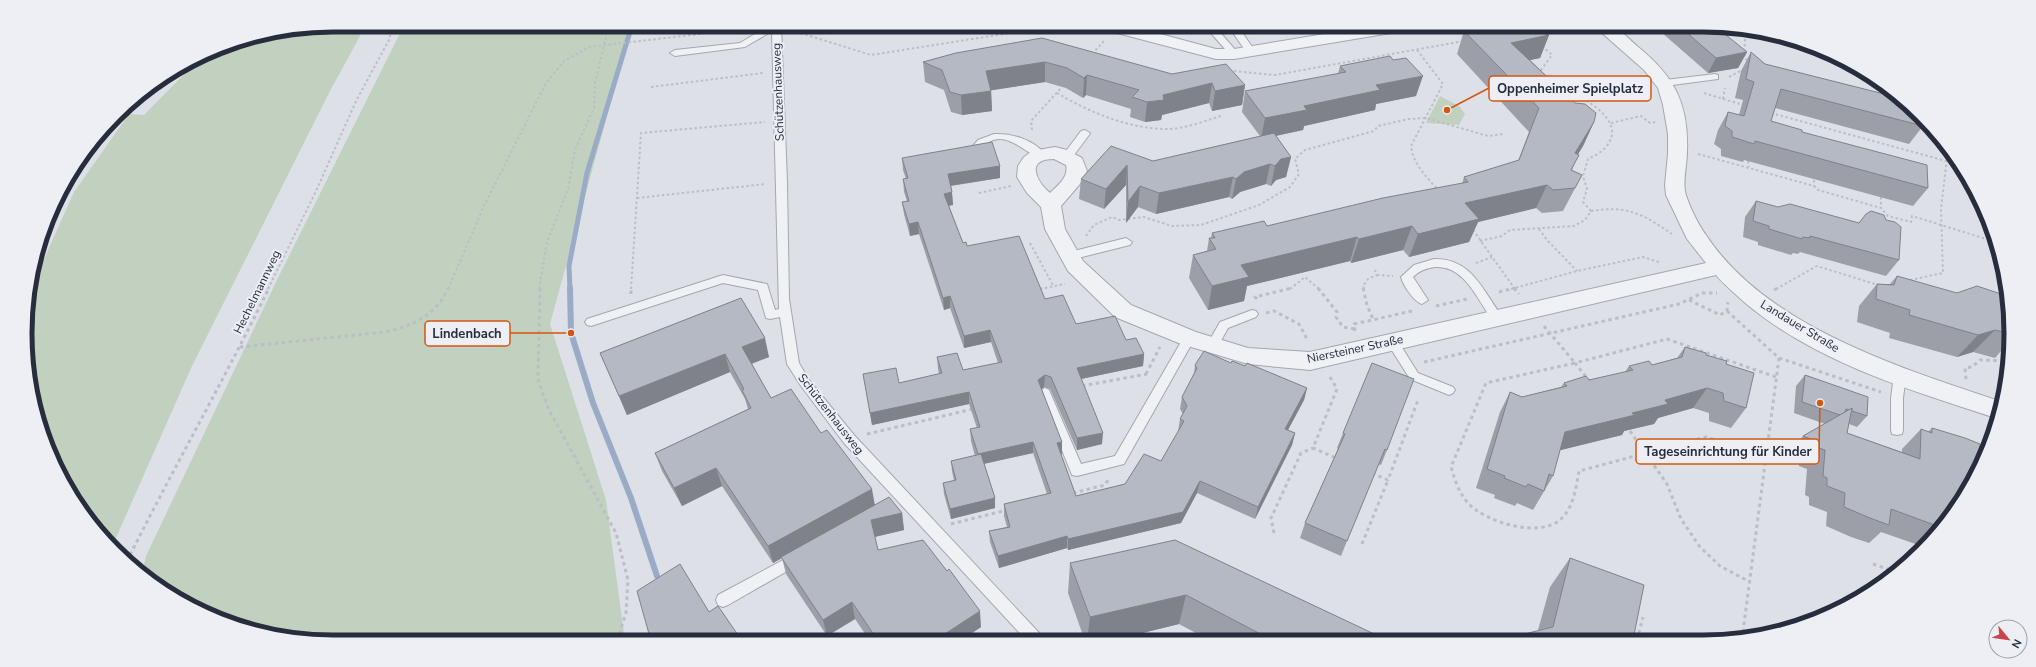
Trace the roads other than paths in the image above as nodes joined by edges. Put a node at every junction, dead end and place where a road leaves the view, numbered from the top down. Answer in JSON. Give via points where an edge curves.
{"nodes":[{"id":1,"x":767,"y":32,"type":"edge"},
{"id":2,"x":779,"y":32,"type":"edge"},
{"id":3,"x":1134,"y":32,"type":"edge"},
{"id":4,"x":1215,"y":32,"type":"edge"},
{"id":5,"x":1237,"y":32,"type":"edge"},
{"id":6,"x":1356,"y":32,"type":"edge"},
{"id":7,"x":1609,"y":32,"type":"edge"},
{"id":8,"x":1250,"y":51,"type":"junction"},
{"id":9,"x":675,"y":53,"type":"dead end"},
{"id":10,"x":1234,"y":54,"type":"junction"},
{"id":11,"x":1715,"y":77,"type":"dead end"},
{"id":12,"x":1665,"y":83,"type":"junction"},
{"id":13,"x":1085,"y":133,"type":"dead end"},
{"id":14,"x":972,"y":153,"type":"edge"},
{"id":15,"x":1042,"y":154,"type":"junction"},
{"id":16,"x":1067,"y":157,"type":"junction"},
{"id":17,"x":1051,"y":205,"type":"junction"},
{"id":18,"x":1126,"y":242,"type":"dead end"},
{"id":19,"x":1079,"y":254,"type":"junction"},
{"id":20,"x":1719,"y":267,"type":"junction"},
{"id":21,"x":1420,"y":304,"type":"road end"},
{"id":22,"x":1257,"y":311,"type":"road end"},
{"id":23,"x":784,"y":312,"type":"junction"},
{"id":24,"x":1497,"y":318,"type":"junction"},
{"id":25,"x":591,"y":322,"type":"dead end"},
{"id":26,"x":1189,"y":338,"type":"junction"},
{"id":27,"x":1392,"y":341,"type":"junction"},
{"id":28,"x":1213,"y":344,"type":"junction"},
{"id":29,"x":1900,"y":375,"type":"junction"},
{"id":30,"x":1449,"y":390,"type":"dead end"},
{"id":31,"x":1044,"y":393,"type":"edge"},
{"id":32,"x":1995,"y":408,"type":"edge"},
{"id":33,"x":1897,"y":430,"type":"dead end"},
{"id":34,"x":904,"y":499,"type":"junction"},
{"id":35,"x":890,"y":507,"type":"edge"},
{"id":36,"x":813,"y":550,"type":"edge"},
{"id":37,"x":723,"y":600,"type":"dead end"},
{"id":38,"x":1031,"y":635,"type":"edge"}],
"edges":[{"from":1,"to":9,"type":"lane","via":[[742,45]]},
{"from":2,"to":23,"type":"lane","name":"Schützenhausweg"},
{"from":3,"to":10,"type":"street","via":[[1216,54]]},
{"from":4,"to":10,"type":"lane"},
{"from":5,"to":8,"type":"lane"},
{"from":6,"to":8,"type":"street"},
{"from":7,"to":12,"type":"street","name":"Landauer Straße"},
{"from":8,"to":10,"type":"street"},
{"from":11,"to":12,"type":"lane"},
{"from":12,"to":20,"type":"street","name":"Landauer Straße","via":[[1676,122],[1678,150],[1675,192],[1683,213],[1697,237]]},
{"from":13,"to":16,"type":"lane"},
{"from":14,"to":15,"type":"lane","via":[[977,144],[1006,136]]},
{"from":15,"to":16,"type":"street","via":[[1057,153]]},
{"from":15,"to":17,"type":"street","via":[[1028,163],[1026,176],[1033,188]]},
{"from":16,"to":17,"type":"street","via":[[1075,162],[1078,171]]},
{"from":17,"to":19,"type":"street","name":"Niersteiner Straße","via":[[1055,230]]},
{"from":18,"to":19,"type":"lane"},
{"from":19,"to":26,"type":"street","name":"Niersteiner Straße","via":[[1075,266],[1123,310]]},
{"from":20,"to":24,"type":"street","name":"Niersteiner Straße"},
{"from":20,"to":29,"type":"street","name":"Landauer Straße","via":[[1750,296],[1823,343]]},
{"from":21,"to":24,"type":"lane","via":[[1408,277],[1417,268],[1439,263],[1460,269]]},
{"from":22,"to":28,"type":"lane","via":[[1224,325]]},
{"from":23,"to":25,"type":"lane","via":[[770,316],[763,287],[723,279]]},
{"from":23,"to":34,"type":"lane","name":"Schützenhausweg","via":[[793,364],[805,383],[849,439]]},
{"from":24,"to":27,"type":"street","name":"Niersteiner Straße"},
{"from":26,"to":28,"type":"street","name":"Niersteiner Straße"},
{"from":26,"to":31,"type":"lane","via":[[1119,460],[1077,471]]},
{"from":27,"to":28,"type":"street","name":"Niersteiner Straße","via":[[1310,361],[1248,356]]},
{"from":27,"to":30,"type":"lane","via":[[1414,376]]},
{"from":29,"to":32,"type":"street","name":"Landauer Straße"},
{"from":29,"to":33,"type":"lane"},
{"from":34,"to":35,"type":"lane"},
{"from":34,"to":38,"type":"lane","name":"Schützenhausweg"},
{"from":36,"to":37,"type":"lane"}]}
